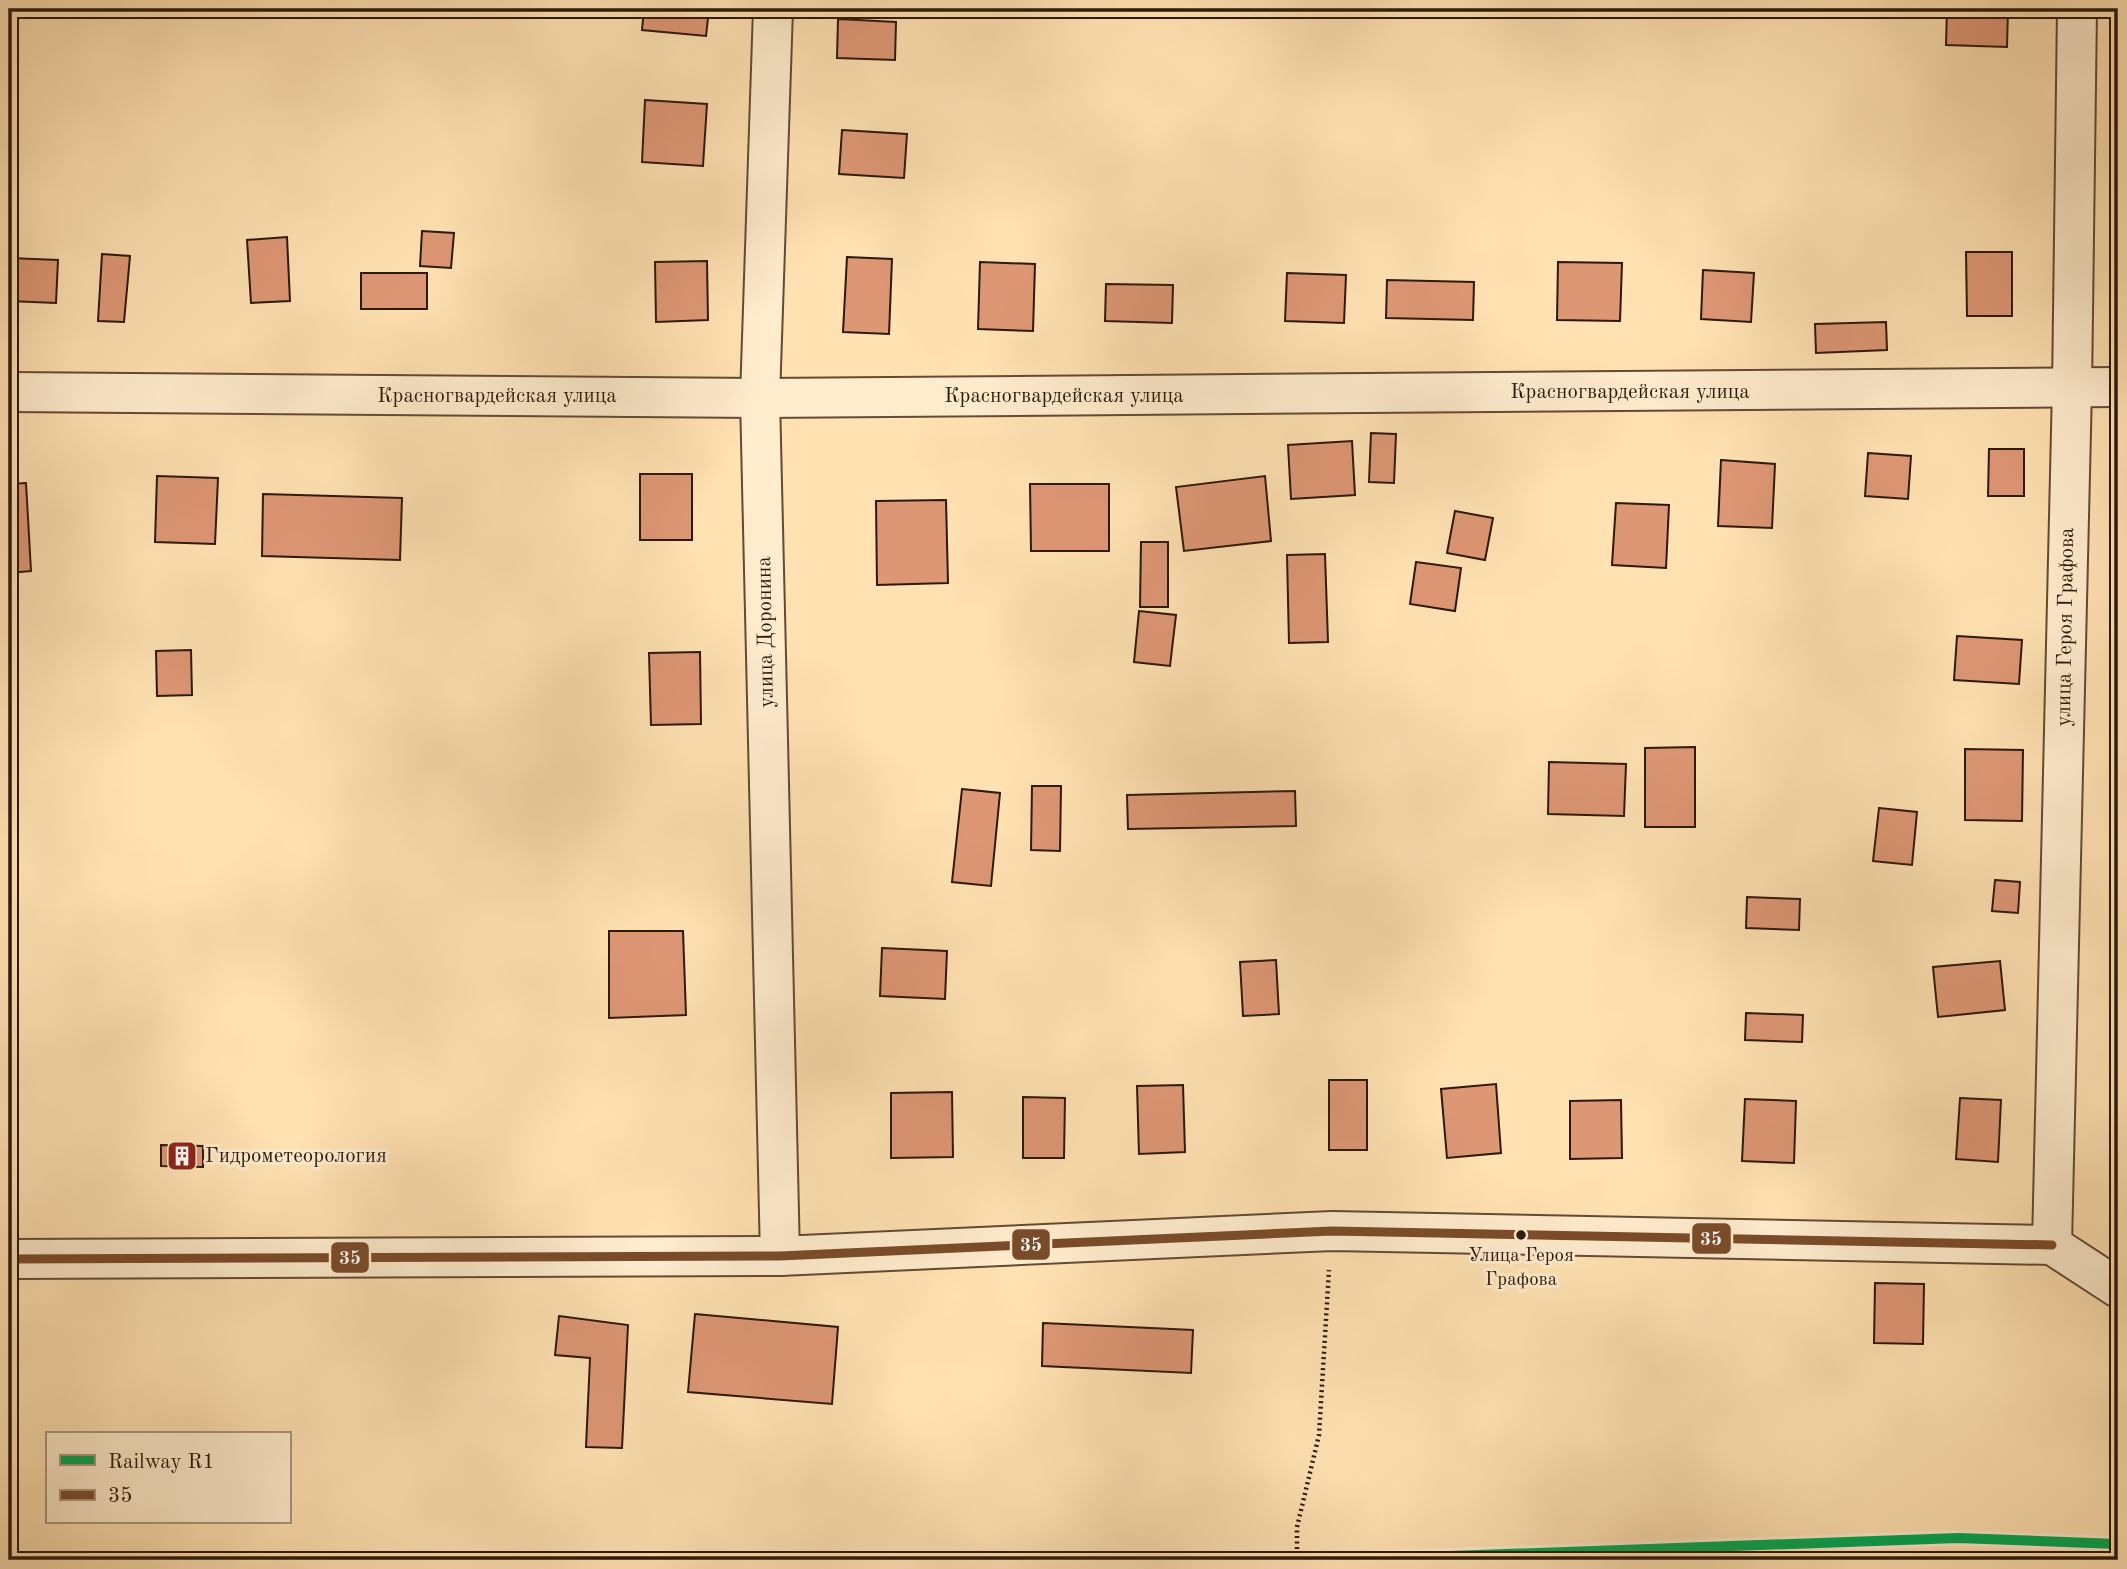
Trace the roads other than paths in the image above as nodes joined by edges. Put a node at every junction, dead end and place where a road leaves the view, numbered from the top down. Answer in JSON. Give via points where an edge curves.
{"nodes":[{"id":1,"x":773,"y":9,"type":"edge"},
{"id":2,"x":2077,"y":9,"type":"edge"},
{"id":3,"x":2118,"y":387,"type":"edge"},
{"id":4,"x":2072,"y":388,"type":"junction"},
{"id":5,"x":9,"y":392,"type":"edge"},
{"id":6,"x":760,"y":398,"type":"junction"},
{"id":7,"x":2052,"y":1245,"type":"junction"},
{"id":8,"x":780,"y":1256,"type":"junction"},
{"id":9,"x":9,"y":1259,"type":"edge"},
{"id":10,"x":2118,"y":1288,"type":"edge"}],
"edges":[{"from":1,"to":6,"type":"street","name":"улица Доронина"},
{"from":2,"to":4,"type":"street","name":"улица Героя Графова"},
{"from":3,"to":4,"type":"street","name":"Красногвардейская улица"},
{"from":4,"to":6,"type":"street","name":"Красногвардейская улица"},
{"from":4,"to":7,"type":"street","name":"улица Героя Графова"},
{"from":5,"to":6,"type":"street","name":"Красногвардейская улица"},
{"from":6,"to":8,"type":"street","name":"улица Доронина"},
{"from":7,"to":8,"type":"street","via":[[1332,1231]]},
{"from":7,"to":10,"type":"street"},
{"from":8,"to":9,"type":"street"}]}
